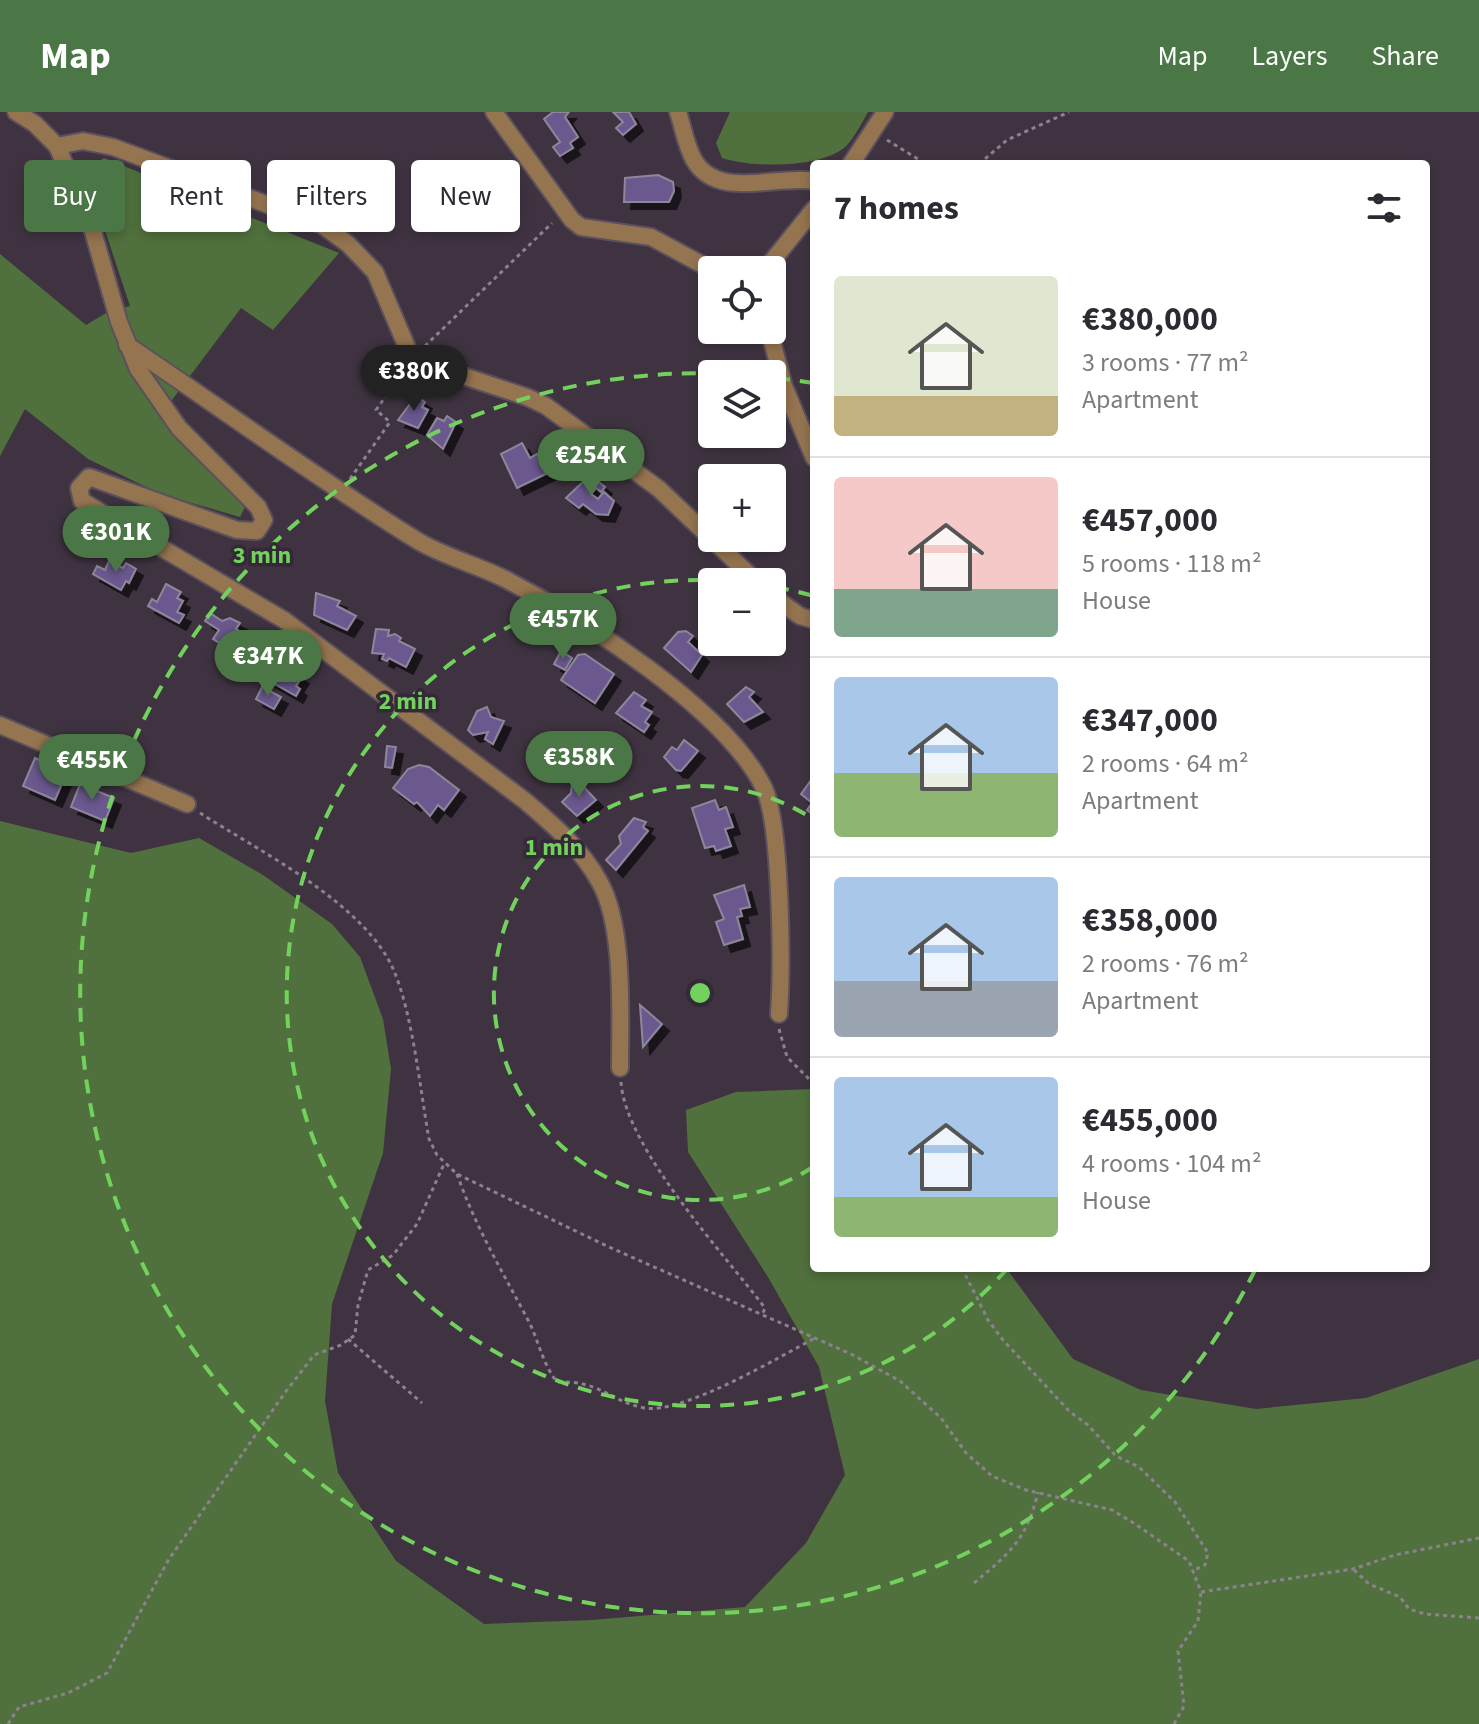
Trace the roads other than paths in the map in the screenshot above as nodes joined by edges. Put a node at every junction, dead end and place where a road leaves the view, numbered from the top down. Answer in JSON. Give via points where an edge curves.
{"nodes":[{"id":1,"x":16,"y":112,"type":"edge"},
{"id":2,"x":494,"y":112,"type":"edge"},
{"id":3,"x":678,"y":112,"type":"edge"},
{"id":4,"x":885,"y":112,"type":"edge"},
{"id":5,"x":57,"y":146,"type":"junction"},
{"id":6,"x":854,"y":160,"type":"edge"},
{"id":7,"x":810,"y":181,"type":"edge"},
{"id":8,"x":810,"y":214,"type":"edge"},
{"id":9,"x":776,"y":256,"type":"edge"},
{"id":10,"x":698,"y":262,"type":"edge"},
{"id":11,"x":773,"y":344,"type":"edge"},
{"id":12,"x":127,"y":345,"type":"junction"},
{"id":13,"x":810,"y":448,"type":"edge"},
{"id":14,"x":742,"y":568,"type":"edge"},
{"id":15,"x":786,"y":606,"type":"edge"},
{"id":16,"x":810,"y":619,"type":"edge"},
{"id":17,"x":0,"y":725,"type":"edge"},
{"id":18,"x":187,"y":804,"type":"road end"},
{"id":19,"x":779,"y":1014,"type":"road end"},
{"id":20,"x":620,"y":1068,"type":"road end"}],
"edges":[{"from":1,"to":5,"type":"street"},
{"from":2,"to":10,"type":"street","via":[[563,212],[581,227],[651,237]]},
{"from":3,"to":7,"type":"street","via":[[694,160],[712,178],[726,183]]},
{"from":4,"to":6,"type":"street"},
{"from":5,"to":12,"type":"street","via":[[92,228]]},
{"from":5,"to":14,"type":"street","via":[[83,141],[113,147],[322,225],[369,262],[412,359],[546,406],[659,489]]},
{"from":8,"to":9,"type":"street"},
{"from":11,"to":13,"type":"street"},
{"from":12,"to":19,"type":"street","via":[[430,548],[503,578],[617,646],[677,692],[742,754],[763,784],[773,816]]},
{"from":12,"to":20,"type":"street","via":[[179,428],[258,507],[263,524],[253,532],[237,530],[99,478],[82,481],[82,501],[284,620],[560,831],[600,883],[613,917]]},
{"from":15,"to":16,"type":"street"},
{"from":17,"to":18,"type":"street"}]}
